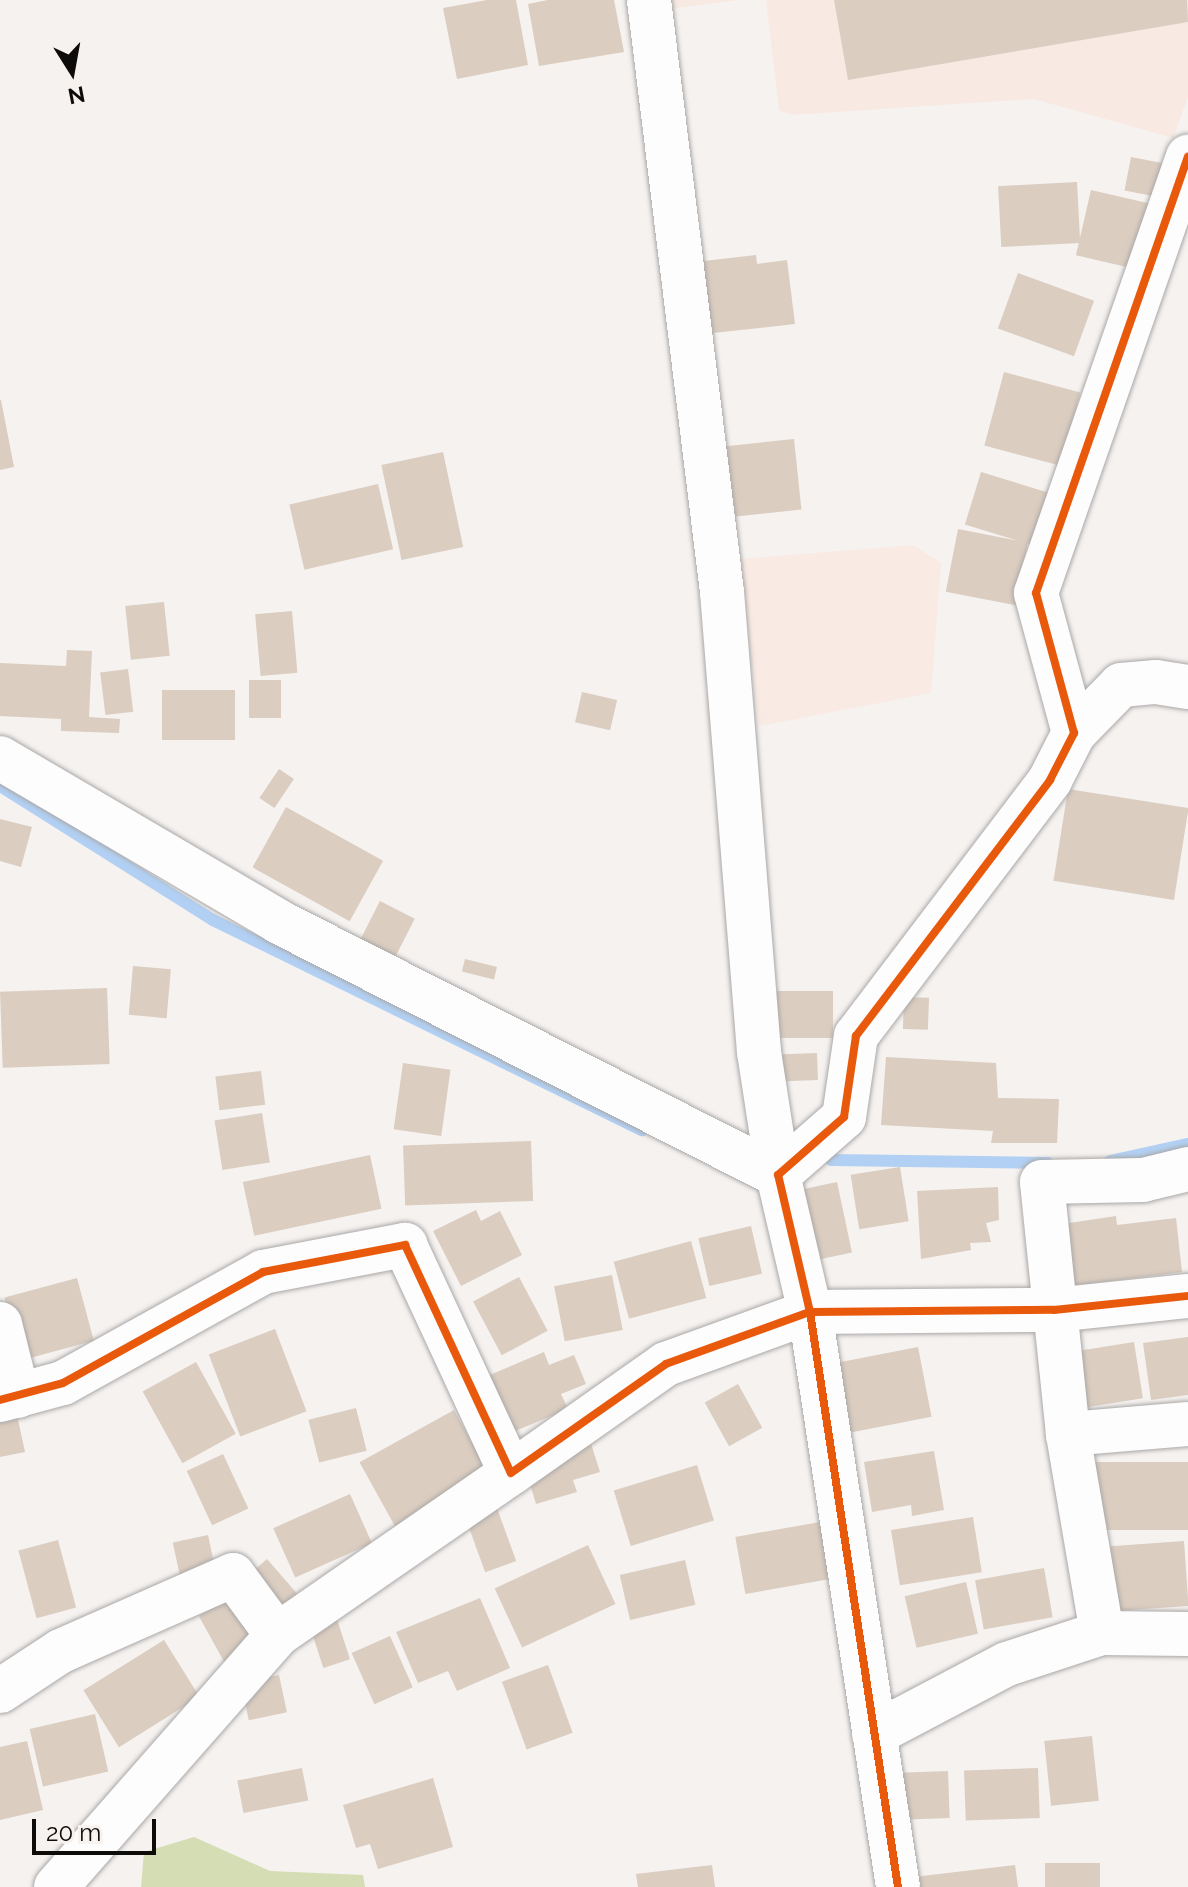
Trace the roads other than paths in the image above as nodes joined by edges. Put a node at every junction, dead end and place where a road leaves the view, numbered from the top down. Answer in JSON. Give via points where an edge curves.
{"nodes":[{"id":1,"x":649,"y":0,"type":"edge"},
{"id":2,"x":1188,"y":157,"type":"edge"},
{"id":3,"x":1188,"y":687,"type":"edge"},
{"id":4,"x":1074,"y":733,"type":"junction"},
{"id":5,"x":0,"y":758,"type":"edge"},
{"id":6,"x":1188,"y":1169,"type":"edge"},
{"id":7,"x":778,"y":1175,"type":"junction"},
{"id":8,"x":1188,"y":1296,"type":"edge"},
{"id":9,"x":1054,"y":1310,"type":"junction"},
{"id":10,"x":810,"y":1312,"type":"junction"},
{"id":11,"x":0,"y":1324,"type":"edge"},
{"id":12,"x":9,"y":1398,"type":"edge"},
{"id":13,"x":1188,"y":1424,"type":"edge"},
{"id":14,"x":1068,"y":1434,"type":"junction"},
{"id":15,"x":511,"y":1473,"type":"junction"},
{"id":16,"x":1102,"y":1633,"type":"junction"},
{"id":17,"x":1188,"y":1634,"type":"edge"},
{"id":18,"x":277,"y":1635,"type":"junction"},
{"id":19,"x":0,"y":1691,"type":"edge"},
{"id":20,"x":874,"y":1734,"type":"junction"},
{"id":21,"x":56,"y":1887,"type":"edge"},
{"id":22,"x":898,"y":1887,"type":"edge"}],
"edges":[{"from":1,"to":7,"type":"street","via":[[722,592],[759,1052]]},
{"from":2,"to":4,"type":"street","via":[[1036,593]]},
{"from":3,"to":4,"type":"street","via":[[1156,682],[1121,685]]},
{"from":4,"to":7,"type":"street","via":[[1050,780],[856,1036],[844,1117]]},
{"from":5,"to":7,"type":"street","via":[[279,922]]},
{"from":6,"to":9,"type":"street","via":[[1143,1180],[1042,1182]]},
{"from":7,"to":10,"type":"street"},
{"from":8,"to":9,"type":"street"},
{"from":9,"to":10,"type":"street"},
{"from":9,"to":14,"type":"street"},
{"from":10,"to":15,"type":"street","via":[[666,1364]]},
{"from":10,"to":20,"type":"street"},
{"from":11,"to":12,"type":"street"},
{"from":12,"to":15,"type":"street","via":[[63,1383],[263,1272],[405,1245]]},
{"from":13,"to":14,"type":"street"},
{"from":14,"to":16,"type":"street"},
{"from":15,"to":18,"type":"street"},
{"from":16,"to":17,"type":"street"},
{"from":16,"to":20,"type":"street","via":[[1007,1664]]},
{"from":18,"to":19,"type":"street","via":[[233,1575],[61,1651]]},
{"from":18,"to":21,"type":"street"},
{"from":20,"to":22,"type":"street"}]}
